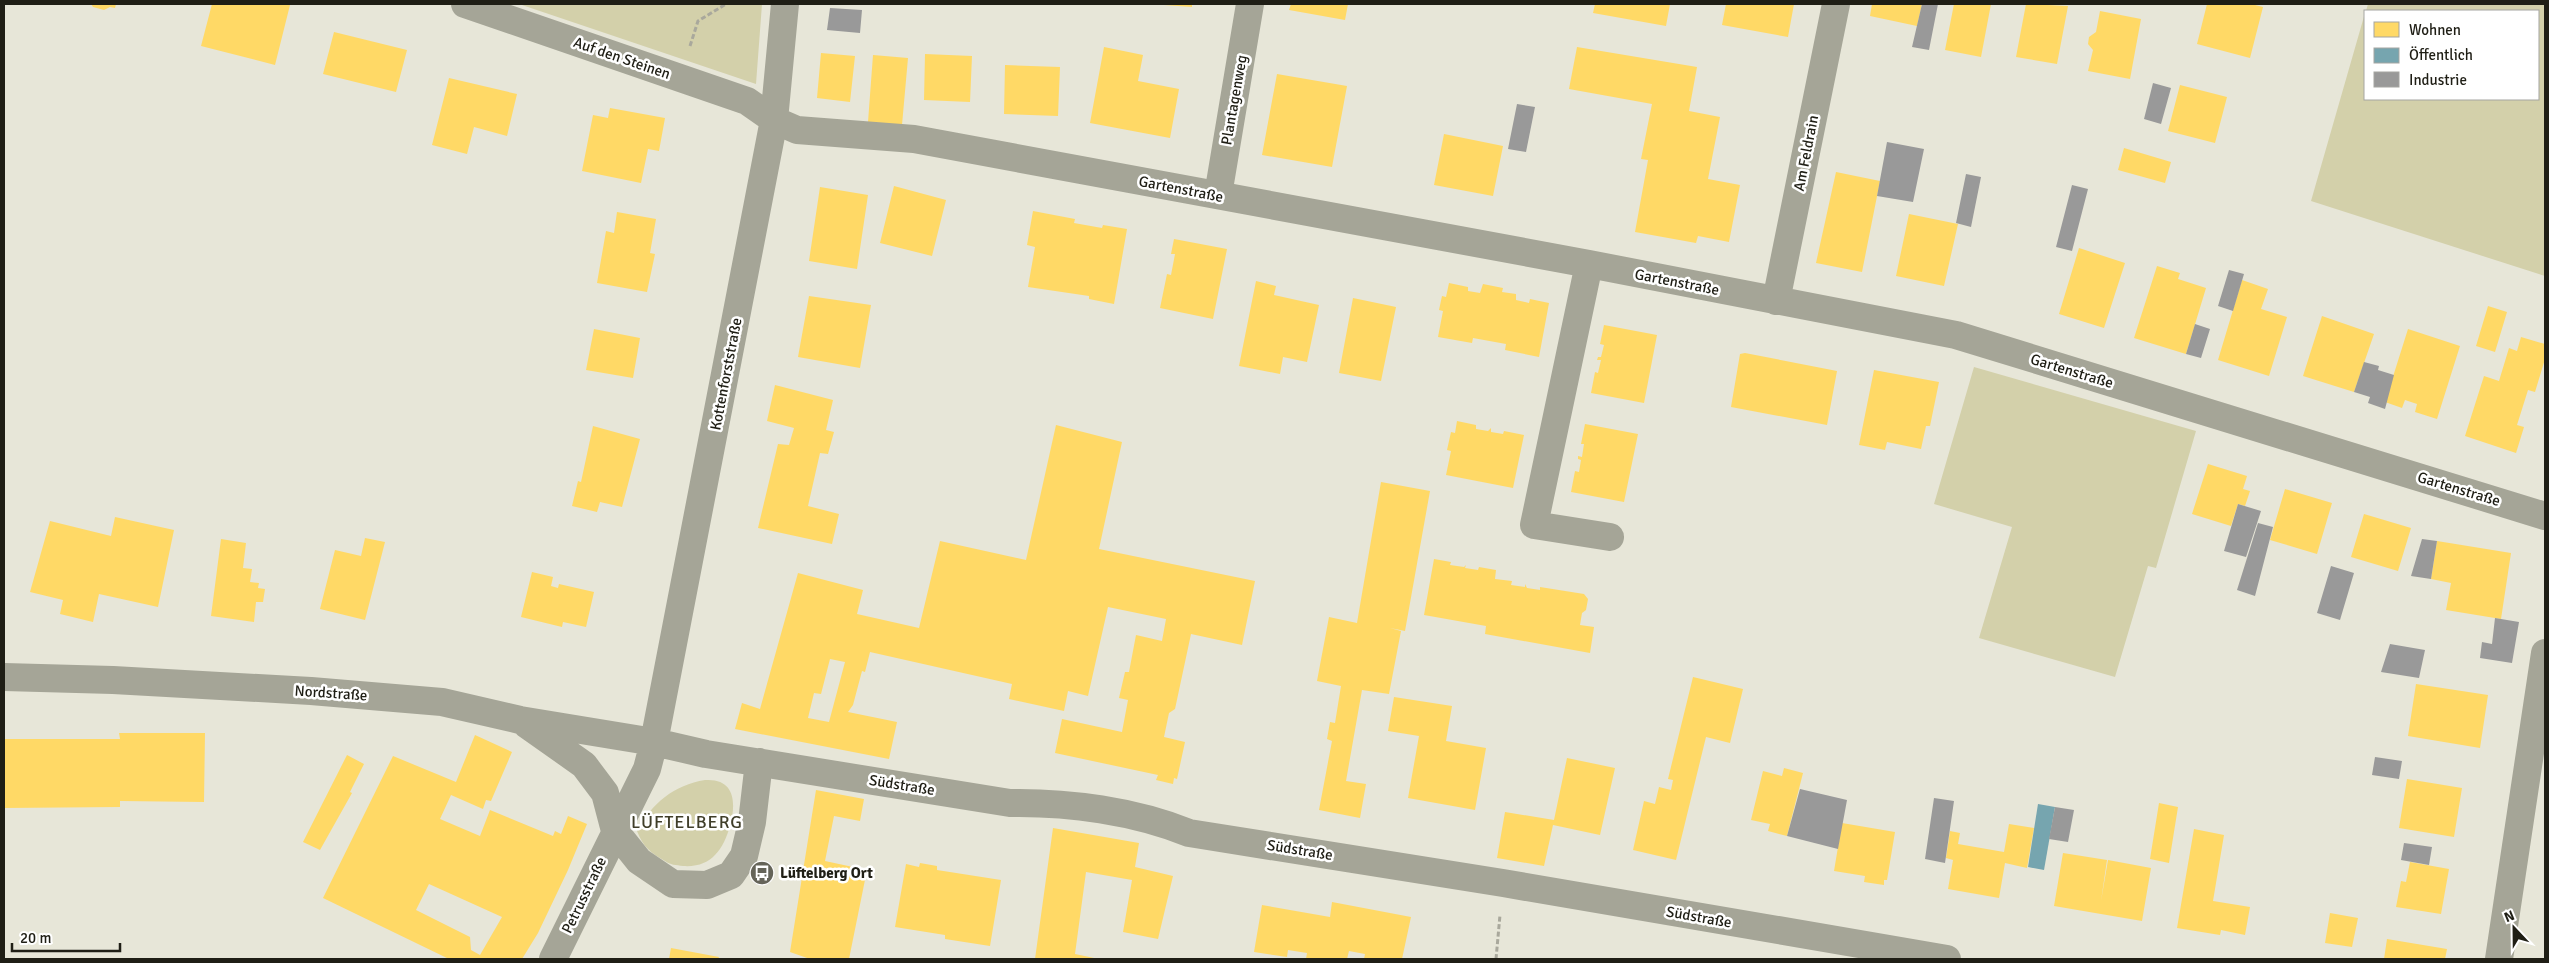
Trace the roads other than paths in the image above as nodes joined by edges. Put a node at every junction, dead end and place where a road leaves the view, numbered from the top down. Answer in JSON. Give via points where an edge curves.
{"nodes":[{"id":1,"x":465,"y":4,"type":"edge"},
{"id":2,"x":784,"y":4,"type":"edge"},
{"id":3,"x":1250,"y":4,"type":"edge"},
{"id":4,"x":1836,"y":4,"type":"edge"},
{"id":5,"x":774,"y":120,"type":"junction"},
{"id":6,"x":1218,"y":195,"type":"junction"},
{"id":7,"x":1589,"y":264,"type":"junction"},
{"id":8,"x":1776,"y":301,"type":"junction"},
{"id":9,"x":2545,"y":516,"type":"edge"},
{"id":10,"x":1610,"y":537,"type":"dead end"},
{"id":11,"x":2545,"y":653,"type":"edge"},
{"id":12,"x":4,"y":677,"type":"edge"},
{"id":13,"x":520,"y":720,"type":"junction"},
{"id":14,"x":654,"y":742,"type":"junction"},
{"id":15,"x":759,"y":762,"type":"junction"},
{"id":16,"x":615,"y":832,"type":"junction"},
{"id":17,"x":553,"y":959,"type":"edge"},
{"id":18,"x":1947,"y":959,"type":"edge"},
{"id":19,"x":2499,"y":959,"type":"edge"}],
"edges":[{"from":1,"to":5,"type":"street","name":"Auf den Steinen","via":[[747,101]]},
{"from":2,"to":5,"type":"street","name":"Kottenforststraße"},
{"from":3,"to":6,"type":"street","name":"Plantagenweg"},
{"from":4,"to":8,"type":"street","name":"Am Feldrain"},
{"from":5,"to":6,"type":"street","name":"Gartenstraße","via":[[797,130],[914,139]]},
{"from":5,"to":14,"type":"street","name":"Kottenforststraße"},
{"from":6,"to":7,"type":"street","name":"Gartenstraße"},
{"from":7,"to":8,"type":"street","name":"Gartenstraße"},
{"from":7,"to":10,"type":"street","via":[[1534,525]]},
{"from":8,"to":9,"type":"street","name":"Gartenstraße","via":[[1956,335]]},
{"from":11,"to":19,"type":"street"},
{"from":12,"to":13,"type":"street","name":"Nordstraße","via":[[113,680],[442,702]]},
{"from":13,"to":14,"type":"street","name":"Nordstraße"},
{"from":13,"to":16,"type":"street","via":[[584,765],[605,793]]},
{"from":14,"to":15,"type":"street","name":"Südstraße"},
{"from":14,"to":16,"type":"street","name":"Petrusstraße","via":[[647,769]]},
{"from":15,"to":16,"type":"street","via":[[752,822],[744,856],[731,875],[707,885],[673,884],[638,861]]},
{"from":15,"to":18,"type":"street","name":"Südstraße","via":[[1010,803],[1052,802],[1160,821],[1189,833]]},
{"from":16,"to":17,"type":"street","name":"Petrusstraße"}]}
